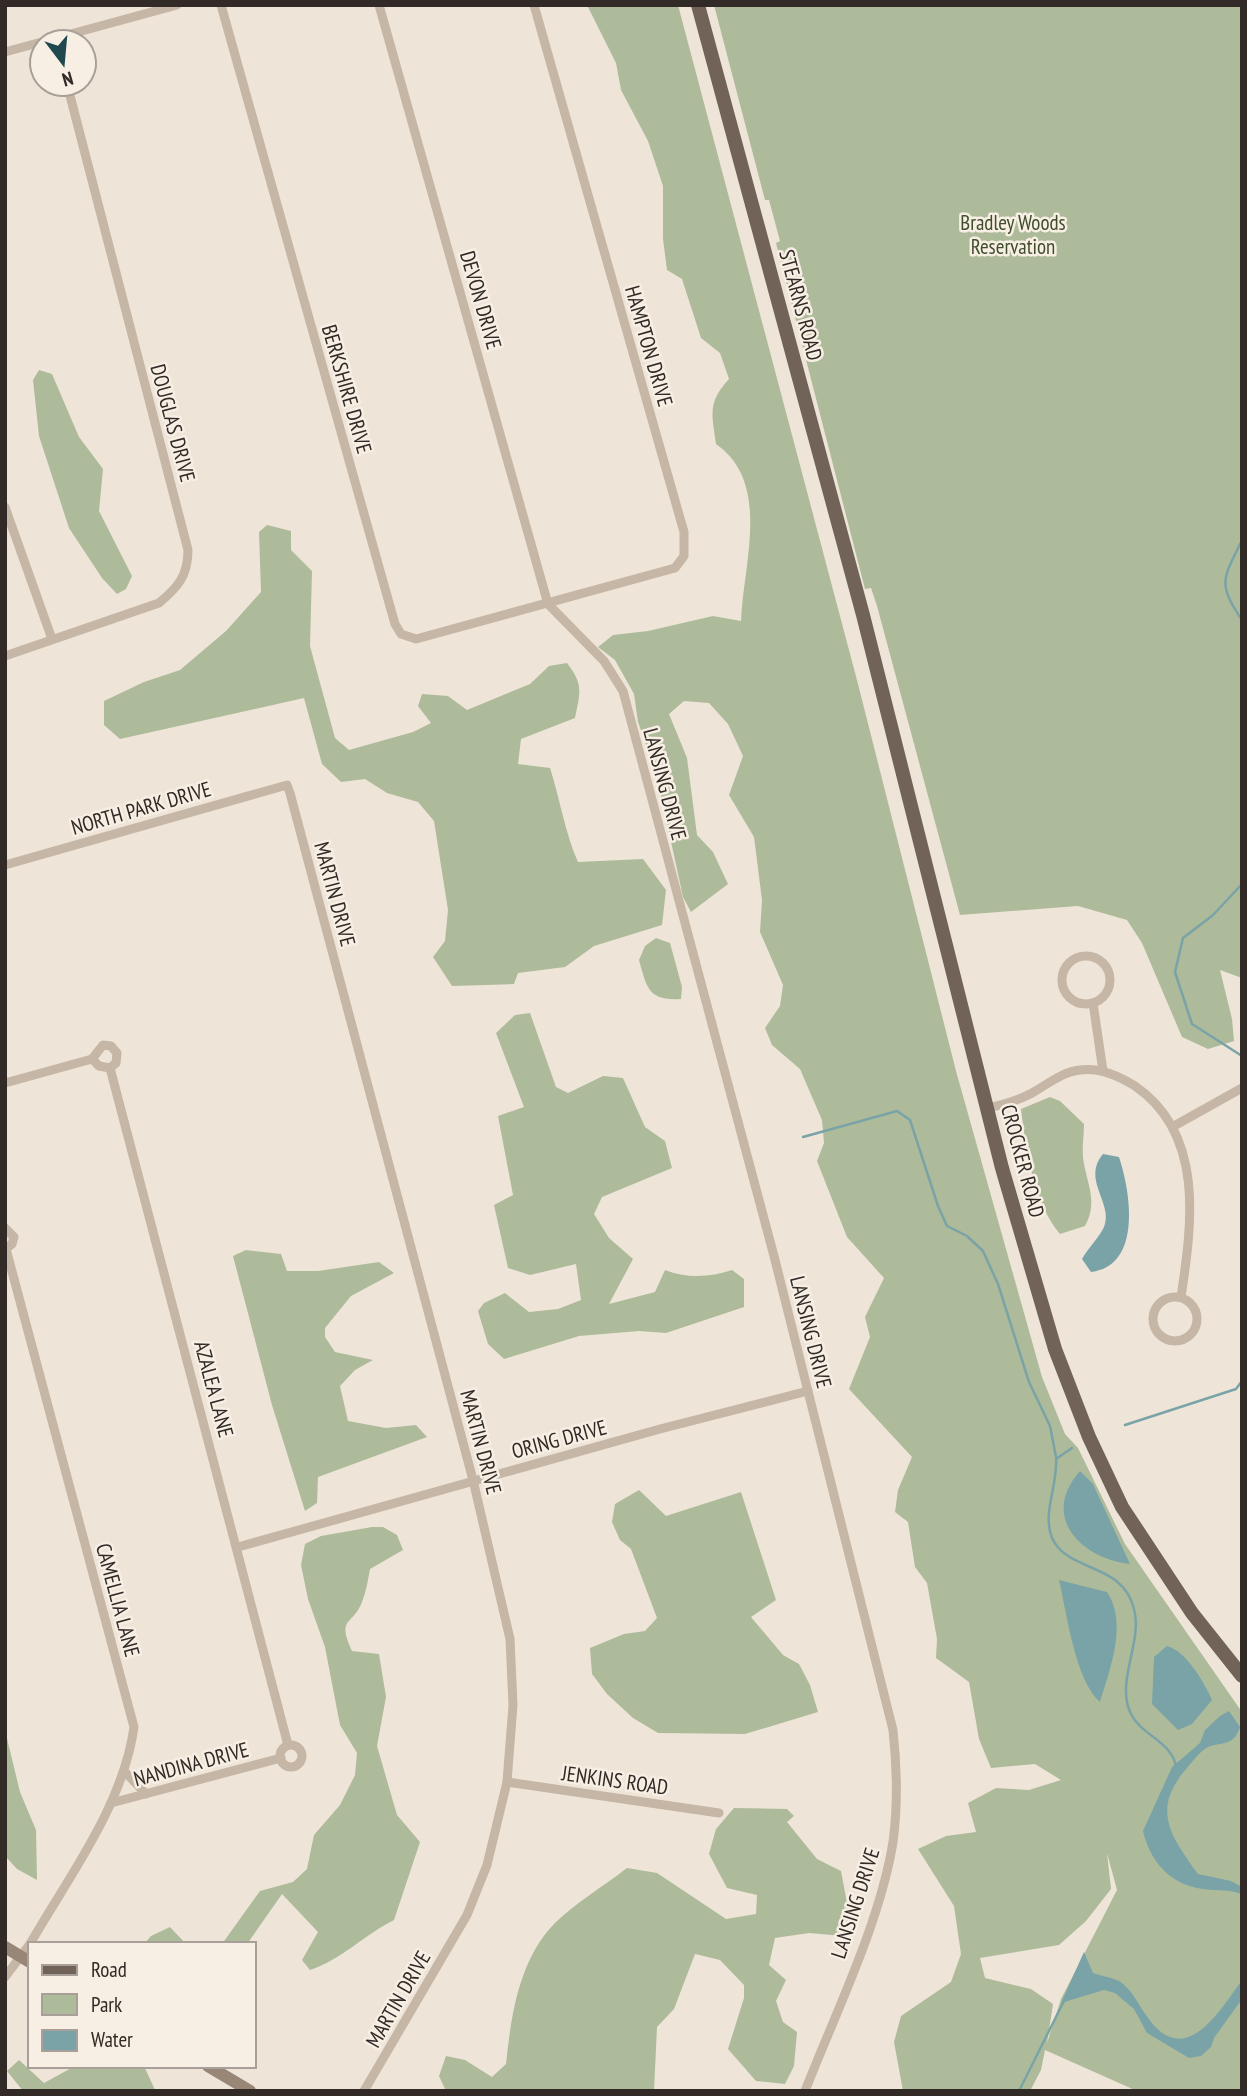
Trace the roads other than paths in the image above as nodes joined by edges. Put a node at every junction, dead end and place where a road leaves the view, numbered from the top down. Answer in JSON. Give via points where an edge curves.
{"nodes":[{"id":1,"x":177,"y":5,"type":"edge"},
{"id":2,"x":221,"y":5,"type":"edge"},
{"id":3,"x":379,"y":5,"type":"edge"},
{"id":4,"x":534,"y":5,"type":"edge"},
{"id":5,"x":698,"y":5,"type":"edge"},
{"id":6,"x":97,"y":28,"type":"edge"},
{"id":7,"x":28,"y":47,"type":"edge"},
{"id":8,"x":5,"y":52,"type":"edge"},
{"id":9,"x":71,"y":98,"type":"edge"},
{"id":10,"x":5,"y":507,"type":"edge"},
{"id":11,"x":548,"y":604,"type":"junction"},
{"id":12,"x":863,"y":615,"type":"joint"},
{"id":13,"x":52,"y":639,"type":"junction"},
{"id":14,"x":5,"y":656,"type":"edge"},
{"id":15,"x":287,"y":785,"type":"joint"},
{"id":16,"x":5,"y":865,"type":"edge"},
{"id":17,"x":1093,"y":1003,"type":"junction"},
{"id":18,"x":92,"y":1059,"type":"junction"},
{"id":19,"x":110,"y":1068,"type":"junction"},
{"id":20,"x":1103,"y":1071,"type":"junction"},
{"id":21,"x":5,"y":1083,"type":"edge"},
{"id":22,"x":1242,"y":1088,"type":"edge"},
{"id":23,"x":987,"y":1108,"type":"junction"},
{"id":24,"x":1174,"y":1126,"type":"junction"},
{"id":25,"x":5,"y":1227,"type":"edge"},
{"id":26,"x":6,"y":1249,"type":"edge"},
{"id":27,"x":1181,"y":1297,"type":"junction"},
{"id":28,"x":808,"y":1391,"type":"junction"},
{"id":29,"x":473,"y":1480,"type":"junction"},
{"id":30,"x":238,"y":1547,"type":"junction"},
{"id":31,"x":1242,"y":1676,"type":"edge"},
{"id":32,"x":288,"y":1745,"type":"junction"},
{"id":33,"x":281,"y":1758,"type":"junction"},
{"id":34,"x":124,"y":1771,"type":"junction"},
{"id":35,"x":507,"y":1782,"type":"junction"},
{"id":36,"x":146,"y":1794,"type":"junction"},
{"id":37,"x":111,"y":1803,"type":"junction"},
{"id":38,"x":719,"y":1813,"type":"dead end"},
{"id":39,"x":31,"y":1942,"type":"edge"},
{"id":40,"x":5,"y":1947,"type":"edge"},
{"id":41,"x":26,"y":1960,"type":"edge"},
{"id":42,"x":5,"y":1977,"type":"edge"},
{"id":43,"x":211,"y":2068,"type":"edge"},
{"id":44,"x":250,"y":2091,"type":"edge"},
{"id":45,"x":364,"y":2091,"type":"edge"},
{"id":46,"x":805,"y":2091,"type":"edge"}],
"edges":[{"from":1,"to":6,"type":"street"},
{"from":2,"to":11,"type":"street","name":"BERKSHIRE DRIVE","via":[[395,624],[401,634],[416,639]]},
{"from":3,"to":11,"type":"street","name":"DEVON DRIVE"},
{"from":4,"to":11,"type":"street","name":"HAMPTON DRIVE","via":[[686,545],[675,568]]},
{"from":5,"to":12,"type":"main road","name":"STEARNS ROAD"},
{"from":7,"to":8,"type":"street"},
{"from":9,"to":13,"type":"street","name":"DOUGLAS DRIVE","via":[[188,550],[188,570],[159,603]]},
{"from":10,"to":13,"type":"street"},
{"from":11,"to":28,"type":"street","name":"LANSING DRIVE","via":[[604,661],[623,691]]},
{"from":12,"to":23,"type":"main road","name":"CROCKER ROAD"},
{"from":13,"to":14,"type":"street","name":"DOUGLAS DRIVE"},
{"from":15,"to":16,"type":"street","name":"NORTH PARK DRIVE"},
{"from":15,"to":29,"type":"street","name":"MARTIN DRIVE"},
{"from":17,"to":17,"type":"street","via":[[1106,994],[1111,979],[1099,958],[1083,955],[1069,962],[1062,984],[1077,1002]]},
{"from":17,"to":20,"type":"street"},
{"from":18,"to":19,"type":"street"},
{"from":18,"to":19,"type":"street","name":"AZALEA LANE","via":[[100,1046],[111,1046],[117,1058]]},
{"from":18,"to":21,"type":"street"},
{"from":19,"to":30,"type":"street","name":"AZALEA LANE"},
{"from":20,"to":23,"type":"street","via":[[1081,1069],[1061,1075],[1014,1101]]},
{"from":20,"to":24,"type":"street","via":[[1145,1094]]},
{"from":22,"to":24,"type":"street"},
{"from":23,"to":31,"type":"main road","name":"CROCKER ROAD","via":[[1055,1349],[1089,1437],[1122,1507],[1192,1613]]},
{"from":24,"to":27,"type":"street","via":[[1187,1171],[1191,1233]]},
{"from":25,"to":26,"type":"street","name":"CAMELLIA LANE","via":[[14,1237]]},
{"from":26,"to":34,"type":"street","name":"CAMELLIA LANE","via":[[134,1727]]},
{"from":27,"to":27,"type":"street","via":[[1167,1298],[1153,1314],[1155,1327],[1171,1340],[1185,1338],[1196,1327],[1196,1312]]},
{"from":28,"to":29,"type":"street","name":"ORING DRIVE"},
{"from":28,"to":46,"type":"street","name":"LANSING DRIVE","via":[[893,1730],[897,1769],[892,1844],[873,1917]]},
{"from":29,"to":30,"type":"street","name":"ORING DRIVE"},
{"from":29,"to":35,"type":"street","name":"MARTIN DRIVE","via":[[510,1639],[513,1705]]},
{"from":30,"to":32,"type":"street","name":"AZALEA LANE"},
{"from":32,"to":33,"type":"street"},
{"from":32,"to":33,"type":"street","via":[[299,1747],[301,1761],[288,1766]]},
{"from":33,"to":36,"type":"street","name":"NANDINA DRIVE"},
{"from":34,"to":36,"type":"street"},
{"from":34,"to":37,"type":"street","name":"CAMELLIA LANE"},
{"from":35,"to":38,"type":"street","name":"JENKINS ROAD"},
{"from":35,"to":45,"type":"street","name":"MARTIN DRIVE","via":[[487,1865],[467,1915]]},
{"from":36,"to":37,"type":"street","name":"NANDINA DRIVE"},
{"from":37,"to":39,"type":"street","name":"CAMELLIA LANE"},
{"from":40,"to":41,"type":"main road"},
{"from":41,"to":42,"type":"street","name":"CAMELLIA LANE"},
{"from":43,"to":44,"type":"main road"}]}
